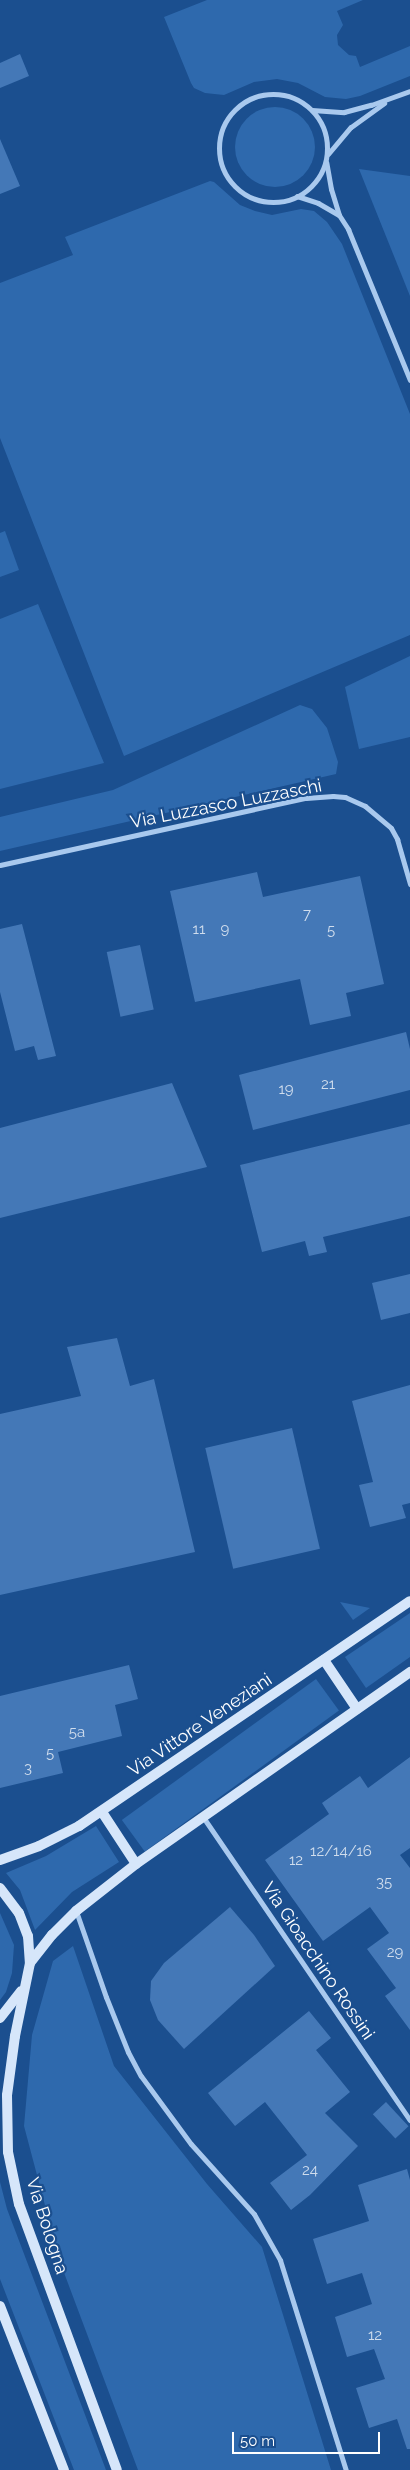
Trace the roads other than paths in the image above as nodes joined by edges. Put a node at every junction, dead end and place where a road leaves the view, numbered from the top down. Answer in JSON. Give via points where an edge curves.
{"nodes":[{"id":1,"x":410,"y":90,"type":"edge"},
{"id":2,"x":393,"y":97,"type":"junction"},
{"id":3,"x":312,"y":110,"type":"junction"},
{"id":4,"x":327,"y":157,"type":"junction"},
{"id":5,"x":297,"y":196,"type":"junction"},
{"id":6,"x":340,"y":215,"type":"junction"},
{"id":7,"x":410,"y":380,"type":"edge"},
{"id":8,"x":0,"y":865,"type":"edge"},
{"id":9,"x":410,"y":884,"type":"edge"},
{"id":10,"x":410,"y":1601,"type":"edge"},
{"id":11,"x":324,"y":1660,"type":"junction"},
{"id":12,"x":410,"y":1672,"type":"edge"},
{"id":13,"x":357,"y":1709,"type":"junction"},
{"id":14,"x":102,"y":1812,"type":"junction"},
{"id":15,"x":203,"y":1817,"type":"junction"},
{"id":16,"x":0,"y":1860,"type":"edge"},
{"id":17,"x":136,"y":1864,"type":"junction"},
{"id":18,"x":0,"y":1888,"type":"edge"},
{"id":19,"x":76,"y":1911,"type":"junction"},
{"id":20,"x":30,"y":1963,"type":"junction"},
{"id":21,"x":25,"y":1982,"type":"junction"},
{"id":22,"x":0,"y":2018,"type":"edge"},
{"id":23,"x":410,"y":2120,"type":"edge"},
{"id":24,"x":0,"y":2306,"type":"edge"},
{"id":25,"x":64,"y":2470,"type":"edge"},
{"id":26,"x":118,"y":2470,"type":"edge"},
{"id":27,"x":346,"y":2470,"type":"edge"}],
"edges":[{"from":1,"to":2,"type":"street"},
{"from":2,"to":3,"type":"street","via":[[344,112]]},
{"from":2,"to":4,"type":"street","via":[[362,118]]},
{"from":3,"to":4,"type":"street","via":[[325,132]]},
{"from":3,"to":5,"type":"street","via":[[289,96],[274,93],[258,95],[233,112],[220,138],[223,168],[241,191],[268,202]]},
{"from":4,"to":5,"type":"street","via":[[315,182]]},
{"from":4,"to":6,"type":"street","via":[[331,189]]},
{"from":5,"to":6,"type":"street"},
{"from":6,"to":7,"type":"street"},
{"from":8,"to":9,"type":"street","name":"Via Luzzasco Luzzaschi","via":[[306,798],[333,796],[365,806],[391,828]]},
{"from":10,"to":11,"type":"main road","name":"Via Vittore Veneziani"},
{"from":11,"to":13,"type":"main road"},
{"from":11,"to":14,"type":"main road","name":"Via Vittore Veneziani"},
{"from":12,"to":13,"type":"main road"},
{"from":13,"to":15,"type":"main road"},
{"from":14,"to":16,"type":"main road","name":"Via Vittore Veneziani","via":[[39,1846]]},
{"from":14,"to":17,"type":"main road"},
{"from":15,"to":17,"type":"main road"},
{"from":15,"to":23,"type":"street","name":"Via Gioacchino Rossini"},
{"from":17,"to":19,"type":"main road"},
{"from":18,"to":20,"type":"main road","name":"Via Bologna","via":[[19,1913],[28,1936]]},
{"from":19,"to":20,"type":"main road"},
{"from":19,"to":27,"type":"street","via":[[106,1997],[141,2076],[191,2144],[254,2214],[280,2260]]},
{"from":20,"to":21,"type":"main road","name":"Via Bologna"},
{"from":21,"to":22,"type":"main road","name":"Via Bologna"},
{"from":21,"to":26,"type":"main road","name":"Via Bologna","via":[[7,2094],[10,2161],[18,2204]]},
{"from":24,"to":25,"type":"main road"}]}
